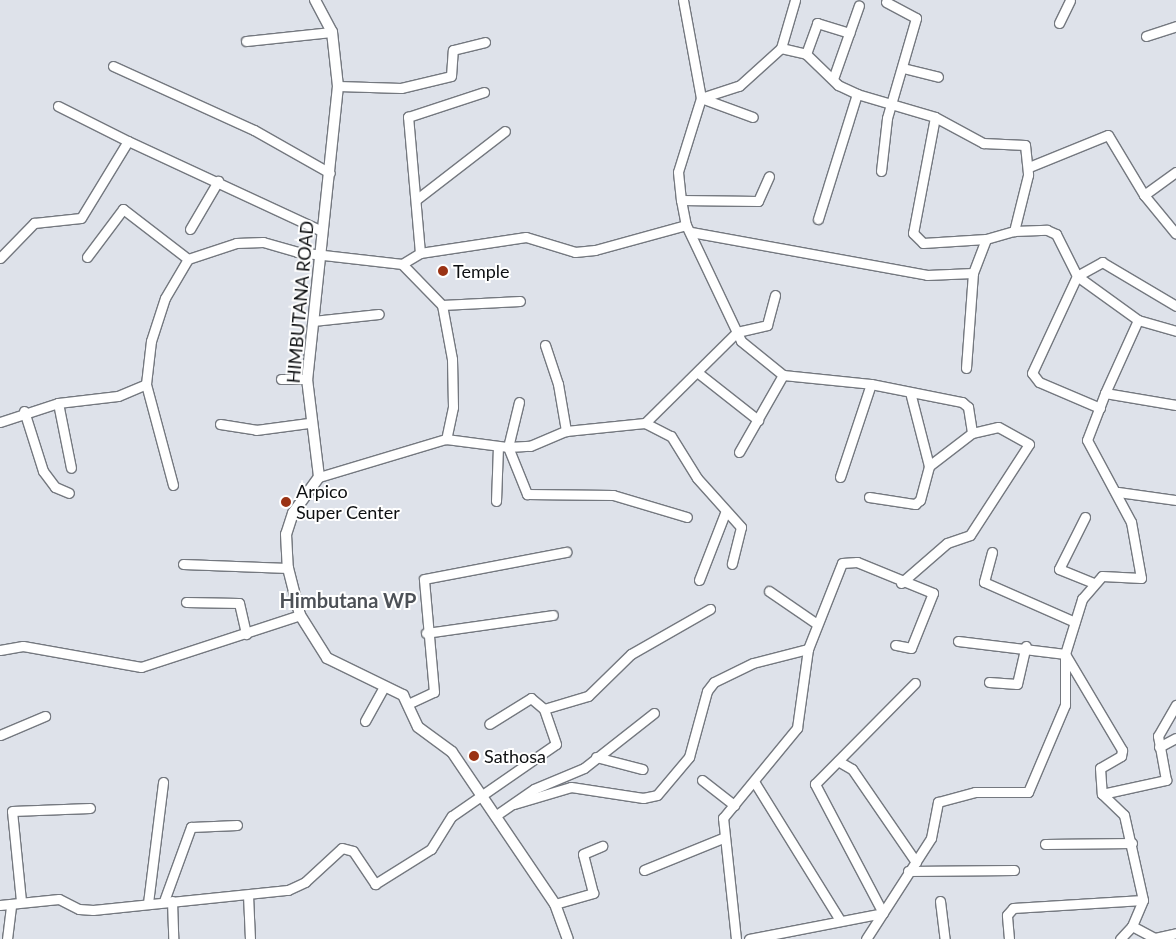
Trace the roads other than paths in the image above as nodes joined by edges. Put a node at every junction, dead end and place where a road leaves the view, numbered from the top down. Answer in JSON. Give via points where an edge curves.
{"nodes":[{"id":1,"x":315,"y":0,"type":"edge"},
{"id":2,"x":683,"y":0,"type":"edge"},
{"id":3,"x":795,"y":0,"type":"edge"},
{"id":4,"x":1070,"y":0,"type":"edge"},
{"id":5,"x":886,"y":2,"type":"dead end"},
{"id":6,"x":859,"y":5,"type":"dead end"},
{"id":7,"x":1059,"y":22,"type":"dead end"},
{"id":8,"x":1176,"y":27,"type":"edge"},
{"id":9,"x":332,"y":32,"type":"junction"},
{"id":10,"x":850,"y":33,"type":"junction"},
{"id":11,"x":1146,"y":36,"type":"dead end"},
{"id":12,"x":246,"y":41,"type":"dead end"},
{"id":13,"x":485,"y":42,"type":"dead end"},
{"id":14,"x":780,"y":48,"type":"junction"},
{"id":15,"x":806,"y":54,"type":"junction"},
{"id":16,"x":113,"y":66,"type":"dead end"},
{"id":17,"x":904,"y":68,"type":"junction"},
{"id":18,"x":938,"y":77,"type":"dead end"},
{"id":19,"x":833,"y":80,"type":"junction"},
{"id":20,"x":338,"y":86,"type":"junction"},
{"id":21,"x":484,"y":92,"type":"dead end"},
{"id":22,"x":857,"y":94,"type":"junction"},
{"id":23,"x":701,"y":98,"type":"junction"},
{"id":24,"x":892,"y":104,"type":"junction"},
{"id":25,"x":58,"y":106,"type":"dead end"},
{"id":26,"x":753,"y":116,"type":"dead end"},
{"id":27,"x":935,"y":117,"type":"junction"},
{"id":28,"x":505,"y":130,"type":"dead end"},
{"id":29,"x":128,"y":140,"type":"junction"},
{"id":30,"x":1029,"y":167,"type":"junction"},
{"id":31,"x":881,"y":171,"type":"dead end"},
{"id":32,"x":1176,"y":172,"type":"edge"},
{"id":33,"x":330,"y":173,"type":"junction"},
{"id":34,"x":769,"y":176,"type":"dead end"},
{"id":35,"x":218,"y":182,"type":"junction"},
{"id":36,"x":1144,"y":194,"type":"junction"},
{"id":37,"x":417,"y":199,"type":"junction"},
{"id":38,"x":680,"y":200,"type":"junction"},
{"id":39,"x":818,"y":219,"type":"dead end"},
{"id":40,"x":190,"y":229,"type":"dead end"},
{"id":41,"x":689,"y":229,"type":"junction"},
{"id":42,"x":1014,"y":231,"type":"junction"},
{"id":43,"x":322,"y":232,"type":"junction"},
{"id":44,"x":1176,"y":234,"type":"edge"},
{"id":45,"x":986,"y":239,"type":"junction"},
{"id":46,"x":420,"y":253,"type":"junction"},
{"id":47,"x":322,"y":255,"type":"junction"},
{"id":48,"x":86,"y":257,"type":"dead end"},
{"id":49,"x":0,"y":258,"type":"edge"},
{"id":50,"x":188,"y":259,"type":"junction"},
{"id":51,"x":402,"y":264,"type":"junction"},
{"id":52,"x":973,"y":273,"type":"junction"},
{"id":53,"x":1077,"y":276,"type":"junction"},
{"id":54,"x":775,"y":295,"type":"dead end"},
{"id":55,"x":520,"y":301,"type":"dead end"},
{"id":56,"x":442,"y":305,"type":"junction"},
{"id":57,"x":1176,"y":306,"type":"edge"},
{"id":58,"x":378,"y":314,"type":"dead end"},
{"id":59,"x":1138,"y":320,"type":"junction"},
{"id":60,"x":313,"y":321,"type":"junction"},
{"id":61,"x":1176,"y":331,"type":"edge"},
{"id":62,"x":737,"y":332,"type":"junction"},
{"id":63,"x":545,"y":345,"type":"dead end"},
{"id":64,"x":966,"y":368,"type":"dead end"},
{"id":65,"x":697,"y":372,"type":"junction"},
{"id":66,"x":783,"y":375,"type":"junction"},
{"id":67,"x":281,"y":379,"type":"dead end"},
{"id":68,"x":307,"y":379,"type":"junction"},
{"id":69,"x":146,"y":384,"type":"junction"},
{"id":70,"x":871,"y":384,"type":"junction"},
{"id":71,"x":910,"y":392,"type":"junction"},
{"id":72,"x":1105,"y":393,"type":"junction"},
{"id":73,"x":519,"y":402,"type":"dead end"},
{"id":74,"x":58,"y":403,"type":"junction"},
{"id":75,"x":1176,"y":405,"type":"edge"},
{"id":76,"x":1100,"y":408,"type":"junction"},
{"id":77,"x":24,"y":411,"type":"junction"},
{"id":78,"x":758,"y":420,"type":"junction"},
{"id":79,"x":0,"y":422,"type":"edge"},
{"id":80,"x":309,"y":423,"type":"junction"},
{"id":81,"x":645,"y":423,"type":"junction"},
{"id":82,"x":220,"y":424,"type":"dead end"},
{"id":83,"x":566,"y":431,"type":"junction"},
{"id":84,"x":972,"y":433,"type":"junction"},
{"id":85,"x":446,"y":439,"type":"junction"},
{"id":86,"x":498,"y":447,"type":"junction"},
{"id":87,"x":508,"y":447,"type":"junction"},
{"id":88,"x":739,"y":452,"type":"dead end"},
{"id":89,"x":929,"y":466,"type":"junction"},
{"id":90,"x":71,"y":468,"type":"dead end"},
{"id":91,"x":319,"y":477,"type":"junction"},
{"id":92,"x":840,"y":477,"type":"dead end"},
{"id":93,"x":174,"y":485,"type":"dead end"},
{"id":94,"x":1118,"y":492,"type":"junction"},
{"id":95,"x":69,"y":493,"type":"dead end"},
{"id":96,"x":869,"y":497,"type":"dead end"},
{"id":97,"x":1176,"y":500,"type":"edge"},
{"id":98,"x":496,"y":501,"type":"dead end"},
{"id":99,"x":725,"y":512,"type":"junction"},
{"id":100,"x":687,"y":517,"type":"dead end"},
{"id":101,"x":1085,"y":517,"type":"dead end"},
{"id":102,"x":566,"y":552,"type":"dead end"},
{"id":103,"x":992,"y":552,"type":"dead end"},
{"id":104,"x":182,"y":564,"type":"dead end"},
{"id":105,"x":732,"y":564,"type":"dead end"},
{"id":106,"x":288,"y":568,"type":"junction"},
{"id":107,"x":699,"y":580,"type":"dead end"},
{"id":108,"x":901,"y":583,"type":"junction"},
{"id":109,"x":1093,"y":584,"type":"junction"},
{"id":110,"x":769,"y":591,"type":"dead end"},
{"id":111,"x":186,"y":602,"type":"dead end"},
{"id":112,"x":710,"y":609,"type":"dead end"},
{"id":113,"x":553,"y":615,"type":"dead end"},
{"id":114,"x":300,"y":616,"type":"junction"},
{"id":115,"x":1075,"y":622,"type":"junction"},
{"id":116,"x":817,"y":624,"type":"junction"},
{"id":117,"x":246,"y":634,"type":"junction"},
{"id":118,"x":426,"y":634,"type":"junction"},
{"id":119,"x":958,"y":640,"type":"dead end"},
{"id":120,"x":895,"y":645,"type":"dead end"},
{"id":121,"x":1026,"y":646,"type":"junction"},
{"id":122,"x":808,"y":649,"type":"junction"},
{"id":123,"x":0,"y":650,"type":"edge"},
{"id":124,"x":1066,"y":654,"type":"junction"},
{"id":125,"x":989,"y":682,"type":"dead end"},
{"id":126,"x":915,"y":683,"type":"dead end"},
{"id":127,"x":383,"y":688,"type":"junction"},
{"id":128,"x":410,"y":703,"type":"junction"},
{"id":129,"x":1176,"y":705,"type":"edge"},
{"id":130,"x":544,"y":709,"type":"junction"},
{"id":131,"x":654,"y":713,"type":"dead end"},
{"id":132,"x":45,"y":716,"type":"dead end"},
{"id":133,"x":365,"y":721,"type":"dead end"},
{"id":134,"x":489,"y":724,"type":"dead end"},
{"id":135,"x":0,"y":735,"type":"edge"},
{"id":136,"x":1176,"y":738,"type":"edge"},
{"id":137,"x":1159,"y":747,"type":"junction"},
{"id":138,"x":596,"y":757,"type":"junction"},
{"id":139,"x":838,"y":761,"type":"junction"},
{"id":140,"x":642,"y":769,"type":"dead end"},
{"id":141,"x":702,"y":780,"type":"dead end"},
{"id":142,"x":163,"y":782,"type":"dead end"},
{"id":143,"x":755,"y":783,"type":"junction"},
{"id":144,"x":1102,"y":794,"type":"junction"},
{"id":145,"x":480,"y":796,"type":"junction"},
{"id":146,"x":514,"y":804,"type":"junction"},
{"id":147,"x":734,"y":805,"type":"junction"},
{"id":148,"x":90,"y":808,"type":"dead end"},
{"id":149,"x":495,"y":816,"type":"junction"},
{"id":150,"x":237,"y":825,"type":"dead end"},
{"id":151,"x":723,"y":838,"type":"junction"},
{"id":152,"x":1132,"y":843,"type":"junction"},
{"id":153,"x":1045,"y":844,"type":"dead end"},
{"id":154,"x":602,"y":846,"type":"dead end"},
{"id":155,"x":916,"y":862,"type":"junction"},
{"id":156,"x":644,"y":870,"type":"dead end"},
{"id":157,"x":1014,"y":870,"type":"dead end"},
{"id":158,"x":908,"y":871,"type":"junction"},
{"id":159,"x":248,"y":895,"type":"junction"},
{"id":160,"x":1142,"y":900,"type":"junction"},
{"id":161,"x":21,"y":901,"type":"junction"},
{"id":162,"x":168,"y":901,"type":"junction"},
{"id":163,"x":940,"y":901,"type":"dead end"},
{"id":164,"x":148,"y":903,"type":"junction"},
{"id":165,"x":11,"y":904,"type":"junction"},
{"id":166,"x":555,"y":904,"type":"junction"},
{"id":167,"x":0,"y":905,"type":"edge"},
{"id":168,"x":883,"y":913,"type":"junction"},
{"id":169,"x":840,"y":920,"type":"junction"},
{"id":170,"x":1132,"y":926,"type":"junction"},
{"id":171,"x":1176,"y":933,"type":"edge"},
{"id":172,"x":6,"y":939,"type":"edge"},
{"id":173,"x":173,"y":939,"type":"edge"},
{"id":174,"x":250,"y":939,"type":"edge"},
{"id":175,"x":568,"y":939,"type":"edge"},
{"id":176,"x":736,"y":939,"type":"edge"},
{"id":177,"x":749,"y":939,"type":"edge"},
{"id":178,"x":866,"y":939,"type":"edge"},
{"id":179,"x":945,"y":939,"type":"edge"},
{"id":180,"x":1008,"y":939,"type":"edge"},
{"id":181,"x":1120,"y":939,"type":"edge"},
{"id":182,"x":1155,"y":939,"type":"edge"}],
"edges":[{"from":1,"to":9,"type":"street","name":"HIMBUTANA ROAD"},
{"from":2,"to":23,"type":"street"},
{"from":3,"to":14,"type":"street"},
{"from":4,"to":7,"type":"street"},
{"from":5,"to":17,"type":"street","via":[[916,18]]},
{"from":6,"to":10,"type":"street"},
{"from":8,"to":11,"type":"street"},
{"from":9,"to":12,"type":"street"},
{"from":9,"to":20,"type":"street","name":"HIMBUTANA ROAD"},
{"from":10,"to":15,"type":"street","via":[[817,23]]},
{"from":10,"to":19,"type":"street"},
{"from":13,"to":20,"type":"street","via":[[453,50],[451,76],[401,88]]},
{"from":14,"to":15,"type":"street"},
{"from":14,"to":23,"type":"street","via":[[739,86]]},
{"from":15,"to":19,"type":"street"},
{"from":16,"to":33,"type":"street","via":[[254,130]]},
{"from":17,"to":18,"type":"street"},
{"from":17,"to":24,"type":"street"},
{"from":19,"to":22,"type":"street"},
{"from":20,"to":33,"type":"street","name":"HIMBUTANA ROAD"},
{"from":21,"to":37,"type":"street","via":[[408,117]]},
{"from":22,"to":24,"type":"street"},
{"from":22,"to":39,"type":"street"},
{"from":23,"to":26,"type":"street"},
{"from":23,"to":38,"type":"street","via":[[678,172]]},
{"from":24,"to":27,"type":"street"},
{"from":24,"to":31,"type":"street"},
{"from":25,"to":29,"type":"street"},
{"from":27,"to":30,"type":"street","via":[[983,143],[1025,145]]},
{"from":27,"to":45,"type":"street","via":[[913,233],[923,243]]},
{"from":28,"to":37,"type":"street"},
{"from":29,"to":35,"type":"street"},
{"from":29,"to":49,"type":"street","via":[[80,218],[34,223]]},
{"from":30,"to":36,"type":"street","via":[[1108,135]]},
{"from":30,"to":42,"type":"street"},
{"from":32,"to":36,"type":"street"},
{"from":33,"to":43,"type":"street","name":"HIMBUTANA ROAD"},
{"from":34,"to":38,"type":"street","via":[[758,201]]},
{"from":35,"to":40,"type":"street"},
{"from":35,"to":43,"type":"street"},
{"from":36,"to":44,"type":"street"},
{"from":37,"to":46,"type":"street"},
{"from":38,"to":41,"type":"street"},
{"from":41,"to":46,"type":"street","via":[[582,252],[526,237]]},
{"from":41,"to":52,"type":"street","via":[[881,268],[927,275]]},
{"from":41,"to":62,"type":"street"},
{"from":42,"to":45,"type":"street"},
{"from":42,"to":53,"type":"street","via":[[1056,234]]},
{"from":43,"to":47,"type":"street","name":"HIMBUTANA ROAD"},
{"from":45,"to":52,"type":"street"},
{"from":46,"to":51,"type":"street"},
{"from":47,"to":50,"type":"street","via":[[263,242],[236,243]]},
{"from":47,"to":51,"type":"street"},
{"from":47,"to":60,"type":"street","name":"HIMBUTANA ROAD"},
{"from":48,"to":50,"type":"street","via":[[123,209]]},
{"from":50,"to":69,"type":"street","via":[[165,298],[151,341]]},
{"from":51,"to":56,"type":"street"},
{"from":52,"to":64,"type":"street"},
{"from":53,"to":57,"type":"street","via":[[1102,262]]},
{"from":53,"to":59,"type":"street"},
{"from":53,"to":76,"type":"street","via":[[1032,373],[1039,382]]},
{"from":54,"to":62,"type":"street","via":[[766,324]]},
{"from":55,"to":56,"type":"street"},
{"from":56,"to":85,"type":"street","via":[[452,359],[453,407]]},
{"from":58,"to":60,"type":"street"},
{"from":59,"to":61,"type":"street"},
{"from":59,"to":72,"type":"street"},
{"from":60,"to":68,"type":"street","name":"HIMBUTANA ROAD"},
{"from":62,"to":65,"type":"street"},
{"from":62,"to":66,"type":"street","via":[[758,357]]},
{"from":63,"to":83,"type":"street","via":[[558,384]]},
{"from":65,"to":78,"type":"street"},
{"from":65,"to":81,"type":"street"},
{"from":66,"to":70,"type":"street"},
{"from":66,"to":78,"type":"street"},
{"from":67,"to":68,"type":"street"},
{"from":68,"to":80,"type":"street","name":"HIMBUTANA ROAD"},
{"from":69,"to":74,"type":"street","via":[[118,396]]},
{"from":69,"to":93,"type":"street"},
{"from":70,"to":71,"type":"street"},
{"from":70,"to":92,"type":"street"},
{"from":71,"to":84,"type":"street","via":[[966,404]]},
{"from":71,"to":89,"type":"street"},
{"from":72,"to":75,"type":"street"},
{"from":72,"to":76,"type":"street"},
{"from":73,"to":87,"type":"street"},
{"from":74,"to":77,"type":"street"},
{"from":74,"to":90,"type":"street"},
{"from":76,"to":94,"type":"street","via":[[1087,440]]},
{"from":77,"to":79,"type":"street"},
{"from":77,"to":95,"type":"street","via":[[43,471],[56,487]]},
{"from":78,"to":88,"type":"street"},
{"from":80,"to":82,"type":"street","via":[[256,430]]},
{"from":80,"to":91,"type":"street","name":"HIMBUTANA ROAD"},
{"from":81,"to":83,"type":"street"},
{"from":81,"to":99,"type":"street","via":[[671,436]]},
{"from":83,"to":87,"type":"street","via":[[530,446]]},
{"from":84,"to":89,"type":"street"},
{"from":84,"to":108,"type":"street","via":[[998,427],[1029,444],[970,535],[947,543]]},
{"from":85,"to":86,"type":"street"},
{"from":85,"to":91,"type":"street"},
{"from":86,"to":87,"type":"street"},
{"from":86,"to":98,"type":"street"},
{"from":87,"to":100,"type":"street","via":[[522,488],[531,496],[613,495]]},
{"from":89,"to":96,"type":"street","via":[[920,500],[915,504]]},
{"from":91,"to":106,"type":"street","via":[[293,513],[286,534]]},
{"from":94,"to":97,"type":"street"},
{"from":94,"to":109,"type":"street","via":[[1139,550],[1141,578],[1109,574]]},
{"from":99,"to":105,"type":"street","via":[[741,527]]},
{"from":99,"to":107,"type":"street"},
{"from":101,"to":109,"type":"street","via":[[1060,569]]},
{"from":102,"to":118,"type":"street","via":[[427,577],[422,589]]},
{"from":103,"to":115,"type":"street","via":[[984,582]]},
{"from":104,"to":106,"type":"street"},
{"from":106,"to":114,"type":"street"},
{"from":108,"to":116,"type":"street","via":[[846,561]]},
{"from":108,"to":120,"type":"street","via":[[934,596],[911,648]]},
{"from":109,"to":115,"type":"street"},
{"from":110,"to":116,"type":"street"},
{"from":111,"to":117,"type":"street","via":[[239,603]]},
{"from":112,"to":130,"type":"street","via":[[630,654],[588,696]]},
{"from":113,"to":118,"type":"street"},
{"from":114,"to":117,"type":"street"},
{"from":114,"to":127,"type":"street","via":[[327,658]]},
{"from":115,"to":124,"type":"street"},
{"from":116,"to":122,"type":"street"},
{"from":117,"to":123,"type":"street","via":[[141,667],[23,646]]},
{"from":118,"to":128,"type":"street","via":[[434,692]]},
{"from":119,"to":121,"type":"street","via":[[988,648]]},
{"from":121,"to":124,"type":"street"},
{"from":121,"to":125,"type":"street","via":[[1017,684]]},
{"from":122,"to":143,"type":"street","via":[[802,709],[789,742]]},
{"from":122,"to":146,"type":"street","via":[[753,663],[714,682],[707,691],[689,757],[657,795],[643,798],[571,787]]},
{"from":124,"to":144,"type":"street","via":[[1122,750],[1121,756],[1100,768]]},
{"from":124,"to":155,"type":"street","via":[[1065,705],[1028,792],[954,795],[938,802],[931,838]]},
{"from":126,"to":139,"type":"street"},
{"from":127,"to":128,"type":"street","via":[[404,695]]},
{"from":127,"to":133,"type":"street"},
{"from":128,"to":145,"type":"street","via":[[418,727],[452,752]]},
{"from":129,"to":137,"type":"street","via":[[1162,725]]},
{"from":130,"to":134,"type":"street","via":[[531,698]]},
{"from":130,"to":145,"type":"street","via":[[553,727],[553,748],[506,774]]},
{"from":131,"to":138,"type":"street"},
{"from":132,"to":135,"type":"street"},
{"from":136,"to":137,"type":"street"},
{"from":137,"to":144,"type":"street","via":[[1166,780]]},
{"from":138,"to":140,"type":"street"},
{"from":138,"to":146,"type":"street"},
{"from":139,"to":155,"type":"street","via":[[852,769]]},
{"from":139,"to":168,"type":"street","via":[[815,784],[814,790],[857,857]]},
{"from":141,"to":147,"type":"street"},
{"from":142,"to":164,"type":"street"},
{"from":143,"to":147,"type":"street"},
{"from":143,"to":169,"type":"street"},
{"from":144,"to":152,"type":"street","via":[[1124,815]]},
{"from":145,"to":149,"type":"street"},
{"from":145,"to":159,"type":"street","via":[[452,816],[431,849],[376,884],[353,851],[342,848],[288,890]]},
{"from":146,"to":149,"type":"street"},
{"from":147,"to":151,"type":"street","via":[[723,818]]},
{"from":148,"to":161,"type":"street","via":[[12,811]]},
{"from":149,"to":166,"type":"street"},
{"from":150,"to":162,"type":"street","via":[[191,827]]},
{"from":151,"to":156,"type":"street"},
{"from":151,"to":176,"type":"street"},
{"from":152,"to":153,"type":"street"},
{"from":152,"to":160,"type":"street"},
{"from":154,"to":166,"type":"street","via":[[583,854],[593,893]]},
{"from":155,"to":158,"type":"street"},
{"from":157,"to":158,"type":"street"},
{"from":158,"to":168,"type":"street"},
{"from":159,"to":162,"type":"street"},
{"from":159,"to":174,"type":"street"},
{"from":160,"to":170,"type":"street"},
{"from":160,"to":180,"type":"street","via":[[1013,908],[1007,915]]},
{"from":161,"to":164,"type":"street","via":[[59,899],[79,910]]},
{"from":161,"to":165,"type":"street"},
{"from":162,"to":164,"type":"street"},
{"from":162,"to":173,"type":"street"},
{"from":163,"to":179,"type":"street"},
{"from":165,"to":167,"type":"street"},
{"from":165,"to":172,"type":"street"},
{"from":166,"to":175,"type":"street"},
{"from":168,"to":169,"type":"street"},
{"from":168,"to":178,"type":"street"},
{"from":169,"to":177,"type":"street"},
{"from":170,"to":181,"type":"street"},
{"from":170,"to":182,"type":"street"},
{"from":171,"to":182,"type":"street"}]}
